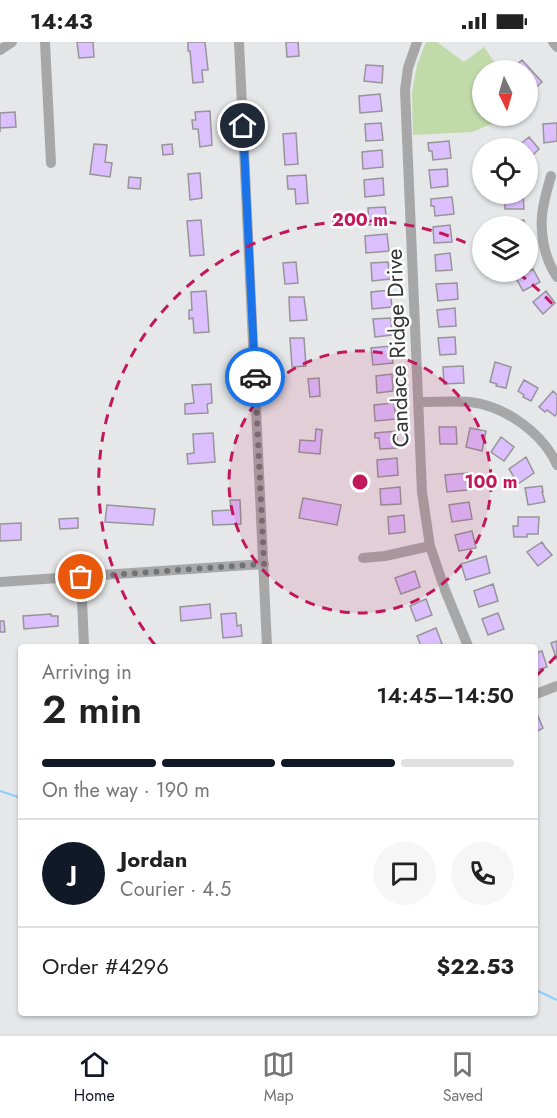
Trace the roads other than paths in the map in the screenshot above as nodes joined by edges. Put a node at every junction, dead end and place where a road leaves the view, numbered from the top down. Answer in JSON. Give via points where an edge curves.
{"nodes":[{"id":1,"x":12,"y":42,"type":"edge"},
{"id":2,"x":45,"y":42,"type":"edge"},
{"id":3,"x":239,"y":42,"type":"edge"},
{"id":4,"x":417,"y":42,"type":"edge"},
{"id":5,"x":553,"y":42,"type":"edge"},
{"id":6,"x":557,"y":47,"type":"edge"},
{"id":7,"x":0,"y":50,"type":"edge"},
{"id":8,"x":51,"y":163,"type":"dead end"},
{"id":9,"x":551,"y":176,"type":"dead end"},
{"id":10,"x":557,"y":277,"type":"edge"},
{"id":11,"x":419,"y":402,"type":"junction"},
{"id":12,"x":557,"y":465,"type":"edge"},
{"id":13,"x":430,"y":546,"type":"junction"},
{"id":14,"x":363,"y":558,"type":"dead end"},
{"id":15,"x":264,"y":564,"type":"junction"},
{"id":16,"x":81,"y":577,"type":"junction"},
{"id":17,"x":0,"y":582,"type":"edge"},
{"id":18,"x":84,"y":644,"type":"edge"},
{"id":19,"x":267,"y":644,"type":"edge"},
{"id":20,"x":467,"y":644,"type":"edge"},
{"id":21,"x":557,"y":686,"type":"edge"},
{"id":22,"x":538,"y":693,"type":"edge"}],
"edges":[{"from":1,"to":7,"type":"street"},
{"from":2,"to":8,"type":"street"},
{"from":3,"to":15,"type":"street"},
{"from":4,"to":11,"type":"street","name":"Candace Ridge Drive","via":[[405,90]]},
{"from":5,"to":6,"type":"street"},
{"from":9,"to":10,"type":"street","via":[[542,210],[542,232],[545,253]]},
{"from":11,"to":12,"type":"street","via":[[472,402],[498,410],[522,423],[546,446]]},
{"from":11,"to":13,"type":"street","name":"Candace Ridge Drive","via":[[422,492]]},
{"from":13,"to":14,"type":"street"},
{"from":13,"to":20,"type":"street","name":"Candace Ridge Drive"},
{"from":15,"to":16,"type":"street"},
{"from":15,"to":19,"type":"street"},
{"from":16,"to":17,"type":"street"},
{"from":16,"to":18,"type":"street"},
{"from":21,"to":22,"type":"street"}]}
